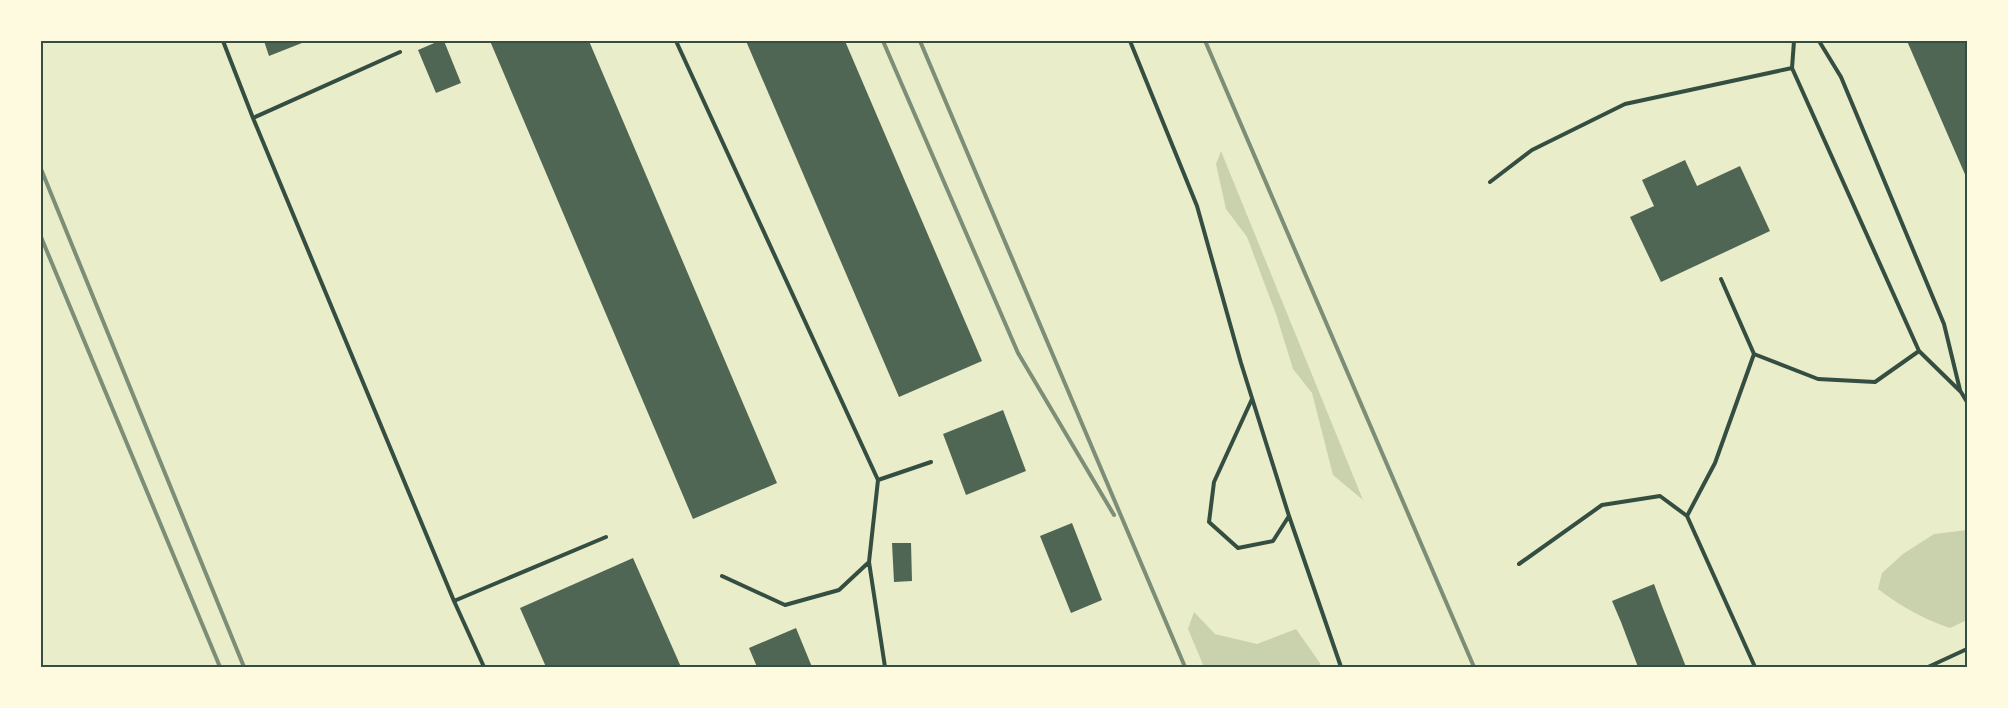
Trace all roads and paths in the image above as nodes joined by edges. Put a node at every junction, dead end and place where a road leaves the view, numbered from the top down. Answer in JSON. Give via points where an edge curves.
{"nodes":[{"id":1,"x":223,"y":41,"type":"edge"},
{"id":2,"x":676,"y":41,"type":"edge"},
{"id":3,"x":1130,"y":41,"type":"edge"},
{"id":4,"x":1794,"y":41,"type":"edge"},
{"id":5,"x":1819,"y":41,"type":"edge"},
{"id":6,"x":400,"y":52,"type":"dead end"},
{"id":7,"x":1792,"y":68,"type":"junction"},
{"id":8,"x":252,"y":118,"type":"junction"},
{"id":9,"x":1490,"y":182,"type":"dead end"},
{"id":10,"x":1721,"y":279,"type":"dead end"},
{"id":11,"x":1920,"y":351,"type":"junction"},
{"id":12,"x":1754,"y":354,"type":"junction"},
{"id":13,"x":1961,"y":392,"type":"junction"},
{"id":14,"x":1252,"y":399,"type":"junction"},
{"id":15,"x":1967,"y":402,"type":"edge"},
{"id":16,"x":931,"y":462,"type":"dead end"},
{"id":17,"x":878,"y":480,"type":"junction"},
{"id":18,"x":1289,"y":516,"type":"junction"},
{"id":19,"x":1687,"y":516,"type":"junction"},
{"id":20,"x":606,"y":537,"type":"dead end"},
{"id":21,"x":869,"y":562,"type":"junction"},
{"id":22,"x":1519,"y":564,"type":"dead end"},
{"id":23,"x":722,"y":576,"type":"dead end"},
{"id":24,"x":454,"y":601,"type":"junction"},
{"id":25,"x":1967,"y":649,"type":"edge"},
{"id":26,"x":484,"y":667,"type":"edge"},
{"id":27,"x":885,"y":667,"type":"edge"},
{"id":28,"x":1341,"y":667,"type":"edge"},
{"id":29,"x":1755,"y":667,"type":"edge"},
{"id":30,"x":1928,"y":667,"type":"edge"}],
"edges":[{"from":1,"to":8,"type":"lane"},
{"from":2,"to":17,"type":"lane"},
{"from":3,"to":14,"type":"lane","via":[[1197,206]]},
{"from":4,"to":7,"type":"lane"},
{"from":5,"to":13,"type":"lane","via":[[1840,77],[1944,324]]},
{"from":6,"to":8,"type":"lane"},
{"from":7,"to":9,"type":"lane","via":[[1625,104],[1532,150]]},
{"from":7,"to":11,"type":"lane"},
{"from":8,"to":24,"type":"lane"},
{"from":10,"to":12,"type":"lane"},
{"from":11,"to":12,"type":"lane","via":[[1875,382],[1818,379]]},
{"from":11,"to":13,"type":"lane"},
{"from":12,"to":19,"type":"lane","via":[[1715,463]]},
{"from":13,"to":15,"type":"lane"},
{"from":14,"to":18,"type":"lane"},
{"from":14,"to":18,"type":"lane","via":[[1214,482],[1209,522],[1238,548],[1273,541]]},
{"from":16,"to":17,"type":"lane"},
{"from":17,"to":21,"type":"lane"},
{"from":18,"to":28,"type":"lane"},
{"from":19,"to":22,"type":"lane","via":[[1660,496],[1602,505]]},
{"from":19,"to":29,"type":"lane"},
{"from":20,"to":24,"type":"lane"},
{"from":21,"to":23,"type":"lane","via":[[838,590],[785,605]]},
{"from":21,"to":27,"type":"lane"},
{"from":24,"to":26,"type":"lane"},
{"from":25,"to":30,"type":"lane"}]}
